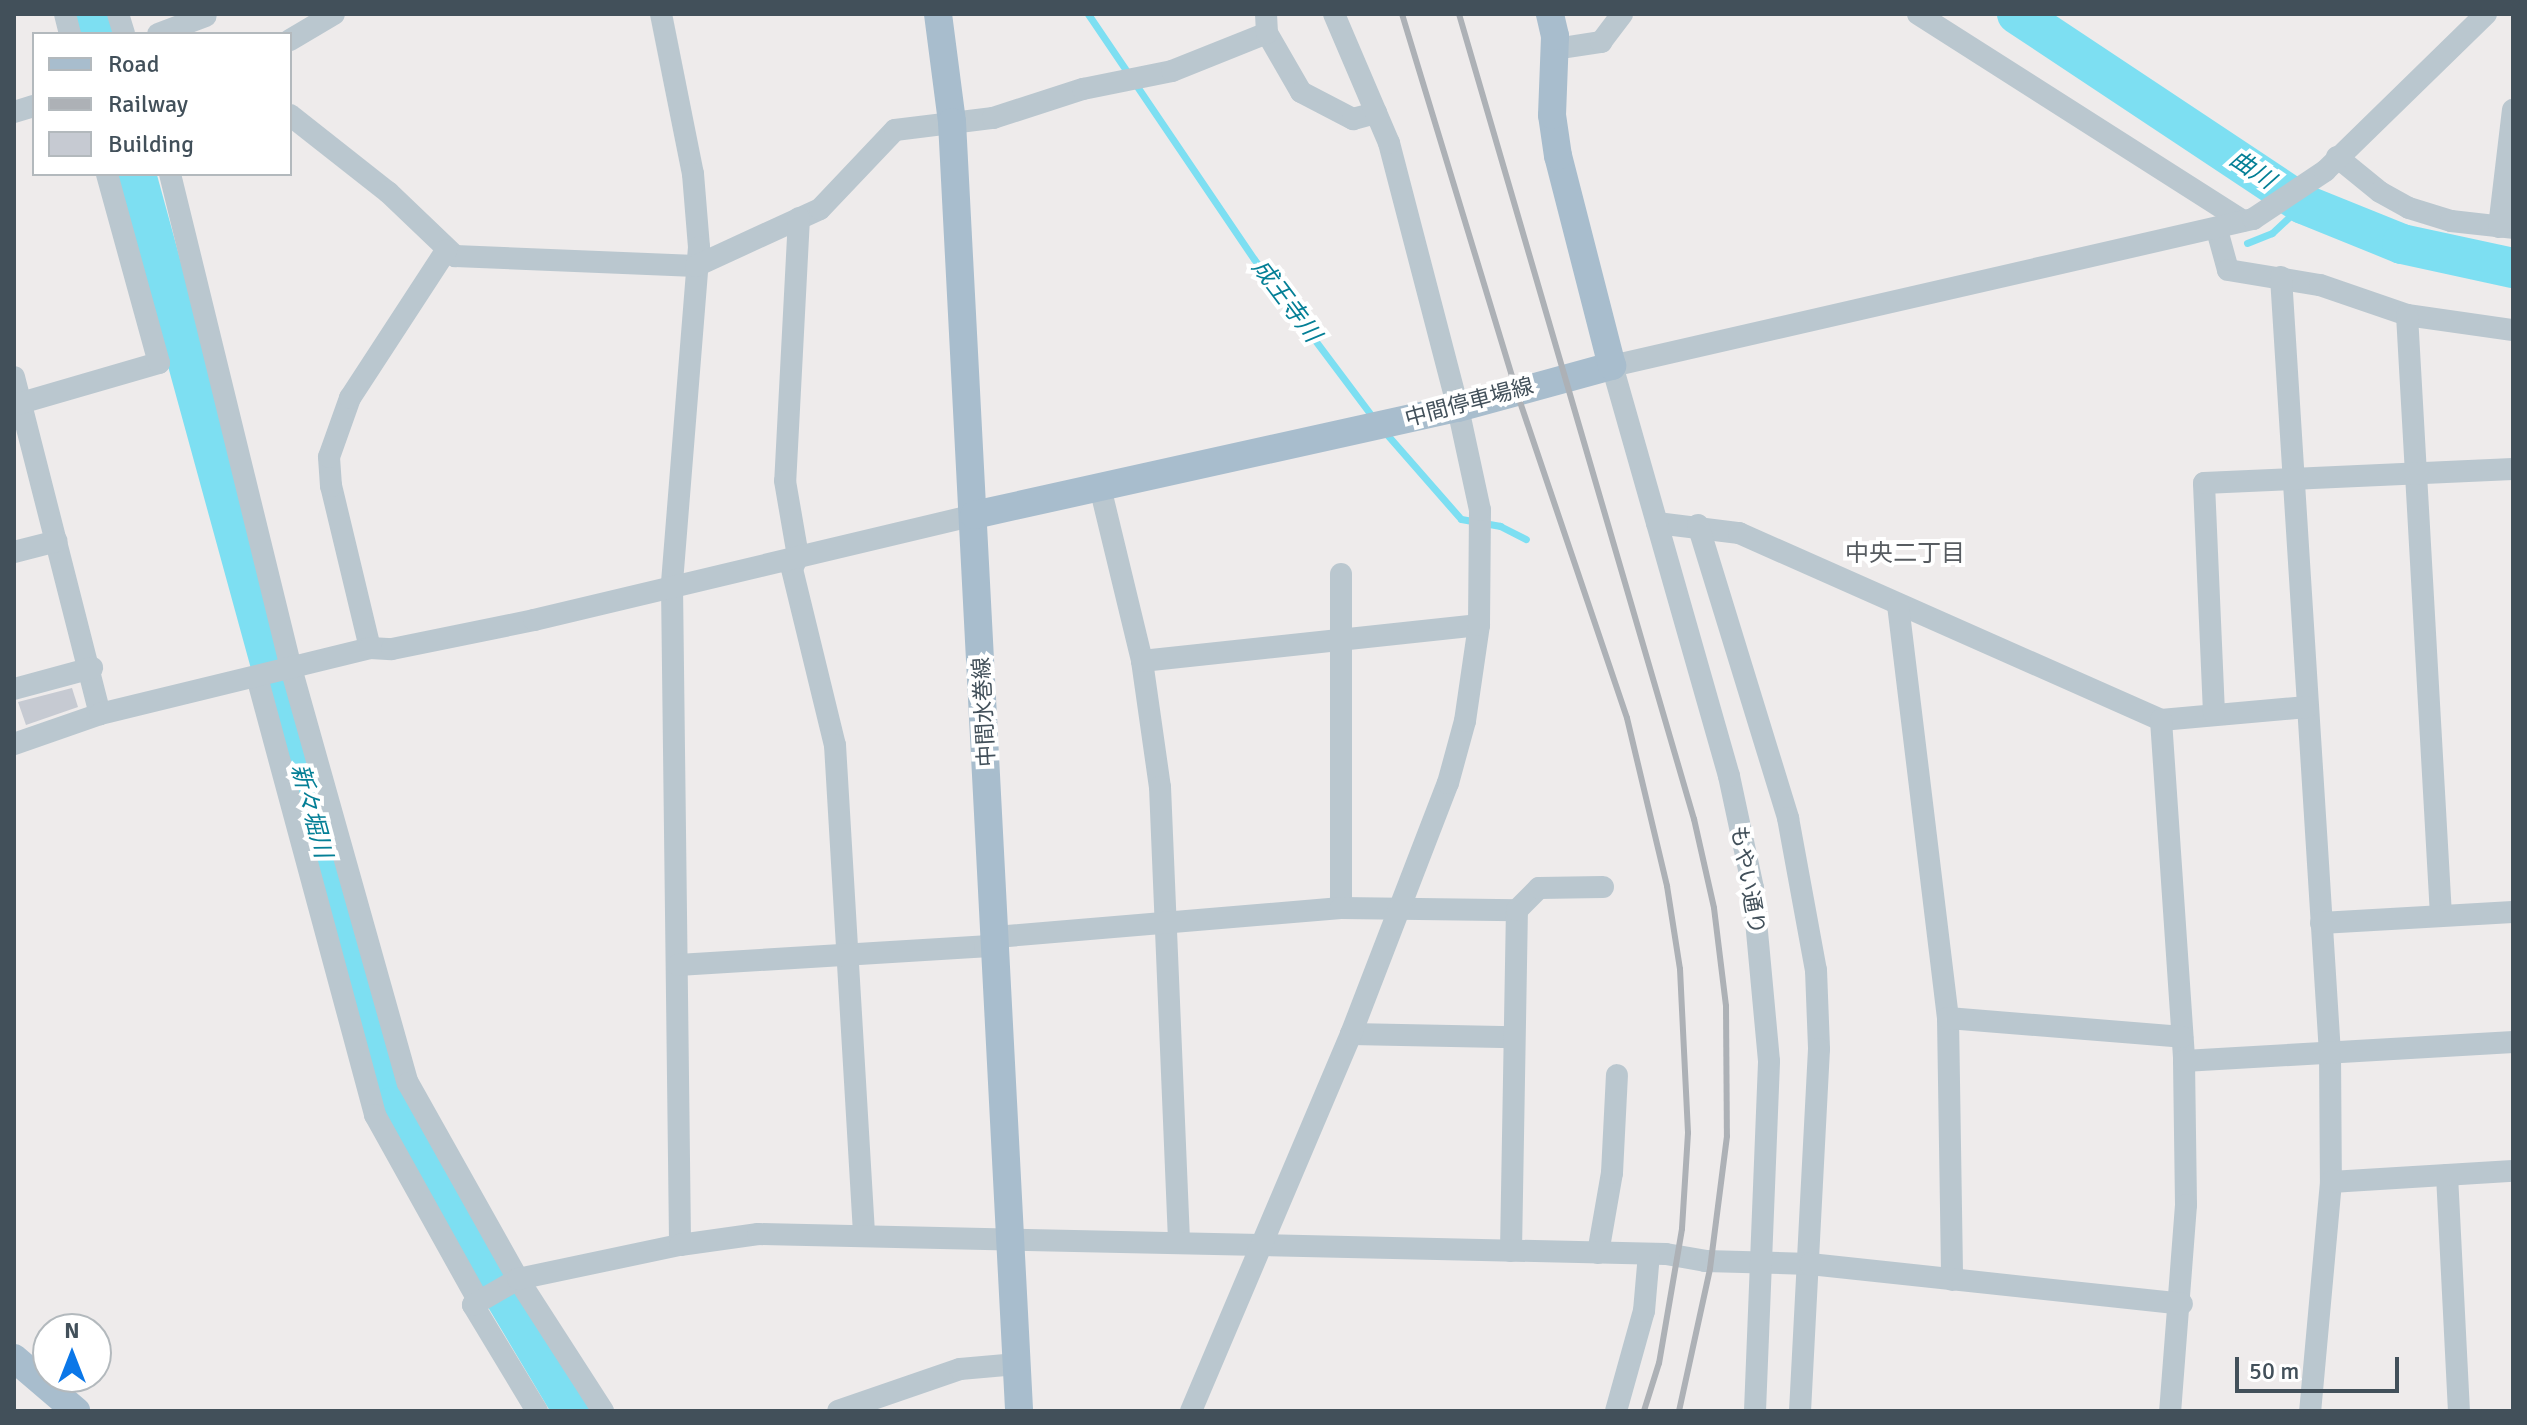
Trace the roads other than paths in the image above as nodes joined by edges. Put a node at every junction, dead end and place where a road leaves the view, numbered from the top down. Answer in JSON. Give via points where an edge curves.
{"nodes":[{"id":1,"x":334,"y":14,"type":"edge"},
{"id":2,"x":661,"y":14,"type":"edge"},
{"id":3,"x":938,"y":14,"type":"edge"},
{"id":4,"x":1334,"y":14,"type":"edge"},
{"id":5,"x":1550,"y":14,"type":"edge"},
{"id":6,"x":1622,"y":14,"type":"edge"},
{"id":7,"x":1918,"y":14,"type":"edge"},
{"id":8,"x":2486,"y":14,"type":"edge"},
{"id":9,"x":205,"y":15,"type":"edge"},
{"id":10,"x":1266,"y":23,"type":"edge"},
{"id":11,"x":163,"y":32,"type":"edge"},
{"id":12,"x":219,"y":32,"type":"edge"},
{"id":13,"x":292,"y":39,"type":"edge"},
{"id":14,"x":1555,"y":49,"type":"junction"},
{"id":15,"x":2513,"y":110,"type":"edge"},
{"id":16,"x":1376,"y":113,"type":"junction"},
{"id":17,"x":292,"y":117,"type":"edge"},
{"id":18,"x":952,"y":122,"type":"junction"},
{"id":19,"x":2331,"y":164,"type":"junction"},
{"id":20,"x":108,"y":176,"type":"edge"},
{"id":21,"x":170,"y":176,"type":"edge"},
{"id":22,"x":799,"y":218,"type":"junction"},
{"id":23,"x":2248,"y":220,"type":"junction"},
{"id":24,"x":2506,"y":228,"type":"edge"},
{"id":25,"x":2217,"y":230,"type":"junction"},
{"id":26,"x":446,"y":251,"type":"junction"},
{"id":27,"x":696,"y":266,"type":"junction"},
{"id":28,"x":2281,"y":277,"type":"junction"},
{"id":29,"x":2407,"y":315,"type":"junction"},
{"id":30,"x":2513,"y":330,"type":"edge"},
{"id":31,"x":1612,"y":366,"type":"junction"},
{"id":32,"x":14,"y":377,"type":"edge"},
{"id":33,"x":18,"y":404,"type":"edge"},
{"id":34,"x":1458,"y":408,"type":"junction"},
{"id":35,"x":2513,"y":469,"type":"edge"},
{"id":36,"x":2415,"y":475,"type":"junction"},
{"id":37,"x":2292,"y":479,"type":"junction"},
{"id":38,"x":1100,"y":487,"type":"junction"},
{"id":39,"x":974,"y":515,"type":"junction"},
{"id":40,"x":1657,"y":523,"type":"junction"},
{"id":41,"x":1698,"y":525,"type":"junction"},
{"id":42,"x":57,"y":541,"type":"junction"},
{"id":43,"x":14,"y":552,"type":"edge"},
{"id":44,"x":798,"y":556,"type":"junction"},
{"id":45,"x":1341,"y":574,"type":"dead end"},
{"id":46,"x":672,"y":586,"type":"junction"},
{"id":47,"x":1898,"y":605,"type":"junction"},
{"id":48,"x":1479,"y":625,"type":"junction"},
{"id":49,"x":1343,"y":637,"type":"junction"},
{"id":50,"x":370,"y":648,"type":"junction"},
{"id":51,"x":1142,"y":661,"type":"junction"},
{"id":52,"x":92,"y":668,"type":"junction"},
{"id":53,"x":289,"y":668,"type":"junction"},
{"id":54,"x":260,"y":676,"type":"junction"},
{"id":55,"x":14,"y":689,"type":"edge"},
{"id":56,"x":2307,"y":707,"type":"junction"},
{"id":57,"x":2214,"y":713,"type":"junction"},
{"id":58,"x":100,"y":714,"type":"junction"},
{"id":59,"x":2161,"y":720,"type":"junction"},
{"id":60,"x":14,"y":744,"type":"edge"},
{"id":61,"x":1603,"y":887,"type":"dead end"},
{"id":62,"x":1341,"y":908,"type":"junction"},
{"id":63,"x":1401,"y":908,"type":"junction"},
{"id":64,"x":1517,"y":910,"type":"junction"},
{"id":65,"x":2513,"y":912,"type":"edge"},
{"id":66,"x":2441,"y":916,"type":"junction"},
{"id":67,"x":2321,"y":923,"type":"junction"},
{"id":68,"x":1167,"y":925,"type":"junction"},
{"id":69,"x":996,"y":937,"type":"junction"},
{"id":70,"x":848,"y":955,"type":"junction"},
{"id":71,"x":678,"y":965,"type":"junction"},
{"id":72,"x":1948,"y":1018,"type":"junction"},
{"id":73,"x":1351,"y":1034,"type":"junction"},
{"id":74,"x":1514,"y":1037,"type":"junction"},
{"id":75,"x":2182,"y":1037,"type":"junction"},
{"id":76,"x":2513,"y":1042,"type":"edge"},
{"id":77,"x":2330,"y":1053,"type":"junction"},
{"id":78,"x":2184,"y":1061,"type":"junction"},
{"id":79,"x":1617,"y":1075,"type":"dead end"},
{"id":80,"x":2513,"y":1171,"type":"edge"},
{"id":81,"x":2447,"y":1175,"type":"junction"},
{"id":82,"x":2331,"y":1182,"type":"junction"},
{"id":83,"x":864,"y":1233,"type":"junction"},
{"id":84,"x":1012,"y":1237,"type":"junction"},
{"id":85,"x":1179,"y":1241,"type":"junction"},
{"id":86,"x":680,"y":1245,"type":"junction"},
{"id":87,"x":1258,"y":1245,"type":"junction"},
{"id":88,"x":1511,"y":1251,"type":"junction"},
{"id":89,"x":1598,"y":1253,"type":"junction"},
{"id":90,"x":1649,"y":1254,"type":"junction"},
{"id":91,"x":1810,"y":1264,"type":"junction"},
{"id":92,"x":1762,"y":1265,"type":"junction"},
{"id":93,"x":518,"y":1279,"type":"junction"},
{"id":94,"x":1952,"y":1280,"type":"junction"},
{"id":95,"x":479,"y":1302,"type":"junction"},
{"id":96,"x":2182,"y":1304,"type":"junction"},
{"id":97,"x":14,"y":1358,"type":"edge"},
{"id":98,"x":1017,"y":1364,"type":"junction"},
{"id":99,"x":76,"y":1411,"type":"edge"},
{"id":100,"x":537,"y":1411,"type":"edge"},
{"id":101,"x":603,"y":1411,"type":"edge"},
{"id":102,"x":838,"y":1411,"type":"edge"},
{"id":103,"x":1019,"y":1411,"type":"edge"},
{"id":104,"x":1191,"y":1411,"type":"edge"},
{"id":105,"x":1616,"y":1411,"type":"edge"},
{"id":106,"x":1755,"y":1411,"type":"edge"},
{"id":107,"x":1800,"y":1411,"type":"edge"},
{"id":108,"x":2170,"y":1411,"type":"edge"},
{"id":109,"x":2310,"y":1411,"type":"edge"},
{"id":110,"x":2459,"y":1411,"type":"edge"}],
"edges":[{"from":1,"to":13,"type":"street"},
{"from":2,"to":27,"type":"street","via":[[693,174]]},
{"from":3,"to":18,"type":"main road","name":"中間水巻線"},
{"from":4,"to":16,"type":"street"},
{"from":5,"to":14,"type":"main road"},
{"from":6,"to":14,"type":"street","via":[[1601,42]]},
{"from":7,"to":23,"type":"street"},
{"from":8,"to":19,"type":"street"},
{"from":9,"to":11,"type":"street"},
{"from":9,"to":12,"type":"street"},
{"from":10,"to":16,"type":"street","via":[[1301,92],[1353,119]]},
{"from":10,"to":18,"type":"street","via":[[1172,71],[1083,89],[993,118]]},
{"from":14,"to":31,"type":"main road","via":[[1552,115],[1558,156]]},
{"from":15,"to":24,"type":"street"},
{"from":16,"to":34,"type":"street","via":[[1408,206]]},
{"from":17,"to":26,"type":"street","via":[[388,192]]},
{"from":18,"to":22,"type":"street","via":[[895,130],[820,209]]},
{"from":18,"to":39,"type":"main road","name":"中間水巻線"},
{"from":19,"to":23,"type":"street"},
{"from":19,"to":24,"type":"street","via":[[2409,208],[2451,221]]},
{"from":20,"to":33,"type":"street","via":[[159,363]]},
{"from":21,"to":53,"type":"street"},
{"from":22,"to":27,"type":"street"},
{"from":22,"to":44,"type":"street","via":[[785,481]]},
{"from":23,"to":25,"type":"street"},
{"from":25,"to":28,"type":"street","via":[[2228,270]]},
{"from":25,"to":31,"type":"street"},
{"from":26,"to":27,"type":"street","via":[[571,264]]},
{"from":26,"to":50,"type":"street","via":[[350,398],[329,457],[331,486]]},
{"from":27,"to":46,"type":"street"},
{"from":28,"to":29,"type":"street"},
{"from":28,"to":37,"type":"street"},
{"from":29,"to":30,"type":"street"},
{"from":29,"to":36,"type":"street"},
{"from":31,"to":34,"type":"main road","name":"中間停車場線"},
{"from":31,"to":40,"type":"street","name":"もやい通り"},
{"from":32,"to":33,"type":"street"},
{"from":33,"to":42,"type":"street"},
{"from":34,"to":38,"type":"main road","name":"中間停車場線"},
{"from":34,"to":48,"type":"street","via":[[1480,510]]},
{"from":35,"to":36,"type":"street"},
{"from":36,"to":37,"type":"street"},
{"from":36,"to":66,"type":"street"},
{"from":37,"to":56,"type":"street"},
{"from":37,"to":57,"type":"street","via":[[2204,483]]},
{"from":38,"to":39,"type":"main road","name":"中間停車場線"},
{"from":38,"to":51,"type":"street"},
{"from":39,"to":44,"type":"street"},
{"from":39,"to":69,"type":"main road","name":"中間水巻線"},
{"from":40,"to":41,"type":"street"},
{"from":40,"to":92,"type":"street","name":"もやい通り","via":[[1729,776],[1753,888],[1769,1061]]},
{"from":41,"to":47,"type":"street","via":[[1739,533]]},
{"from":41,"to":91,"type":"street","via":[[1788,818],[1816,970],[1819,1049]]},
{"from":42,"to":43,"type":"street"},
{"from":42,"to":52,"type":"street"},
{"from":44,"to":46,"type":"street"},
{"from":44,"to":70,"type":"street","via":[[792,569],[835,745]]},
{"from":45,"to":49,"type":"street"},
{"from":46,"to":50,"type":"street","via":[[392,649]]},
{"from":46,"to":71,"type":"street"},
{"from":47,"to":59,"type":"street"},
{"from":47,"to":72,"type":"street"},
{"from":48,"to":49,"type":"street"},
{"from":48,"to":63,"type":"street","via":[[1465,721]]},
{"from":49,"to":51,"type":"street"},
{"from":49,"to":62,"type":"street"},
{"from":50,"to":53,"type":"street"},
{"from":51,"to":68,"type":"street","via":[[1160,787]]},
{"from":52,"to":55,"type":"street"},
{"from":52,"to":58,"type":"street"},
{"from":53,"to":54,"type":"street"},
{"from":53,"to":93,"type":"street","via":[[408,1083]]},
{"from":54,"to":58,"type":"street"},
{"from":54,"to":95,"type":"street","via":[[375,1115]]},
{"from":56,"to":57,"type":"street"},
{"from":56,"to":67,"type":"street"},
{"from":57,"to":59,"type":"street"},
{"from":58,"to":60,"type":"street"},
{"from":59,"to":75,"type":"street"},
{"from":61,"to":64,"type":"street","via":[[1539,888]]},
{"from":62,"to":63,"type":"street"},
{"from":62,"to":68,"type":"street"},
{"from":63,"to":64,"type":"street"},
{"from":63,"to":73,"type":"street"},
{"from":64,"to":74,"type":"street"},
{"from":65,"to":66,"type":"street"},
{"from":66,"to":67,"type":"street"},
{"from":67,"to":77,"type":"street"},
{"from":68,"to":69,"type":"street"},
{"from":68,"to":85,"type":"street"},
{"from":69,"to":70,"type":"street","via":[[985,946]]},
{"from":69,"to":84,"type":"main road","name":"中間水巻線"},
{"from":70,"to":71,"type":"street"},
{"from":70,"to":83,"type":"street"},
{"from":71,"to":86,"type":"street"},
{"from":72,"to":75,"type":"street"},
{"from":72,"to":94,"type":"street"},
{"from":73,"to":74,"type":"street"},
{"from":73,"to":87,"type":"street"},
{"from":74,"to":88,"type":"street"},
{"from":75,"to":78,"type":"street"},
{"from":76,"to":77,"type":"street"},
{"from":77,"to":78,"type":"street"},
{"from":77,"to":82,"type":"street"},
{"from":78,"to":96,"type":"street"},
{"from":79,"to":89,"type":"street","via":[[1612,1173]]},
{"from":80,"to":81,"type":"street"},
{"from":81,"to":82,"type":"street"},
{"from":81,"to":110,"type":"street"},
{"from":82,"to":109,"type":"street"},
{"from":83,"to":84,"type":"street"},
{"from":83,"to":86,"type":"street","via":[[758,1234]]},
{"from":84,"to":85,"type":"street"},
{"from":84,"to":98,"type":"main road","name":"中間水巻線"},
{"from":85,"to":87,"type":"street"},
{"from":86,"to":93,"type":"street"},
{"from":87,"to":88,"type":"street"},
{"from":87,"to":104,"type":"street"},
{"from":88,"to":89,"type":"street"},
{"from":89,"to":90,"type":"street"},
{"from":90,"to":92,"type":"street"},
{"from":90,"to":105,"type":"street","via":[[1644,1311]]},
{"from":91,"to":92,"type":"street"},
{"from":91,"to":94,"type":"street"},
{"from":91,"to":107,"type":"street"},
{"from":92,"to":106,"type":"street","name":"もやい通り"},
{"from":93,"to":95,"type":"street"},
{"from":93,"to":101,"type":"street"},
{"from":94,"to":96,"type":"street"},
{"from":95,"to":100,"type":"street","via":[[473,1305]]},
{"from":96,"to":108,"type":"street"},
{"from":97,"to":99,"type":"main road"},
{"from":98,"to":102,"type":"street","via":[[960,1369]]},
{"from":98,"to":103,"type":"main road","name":"中間水巻線"}]}
